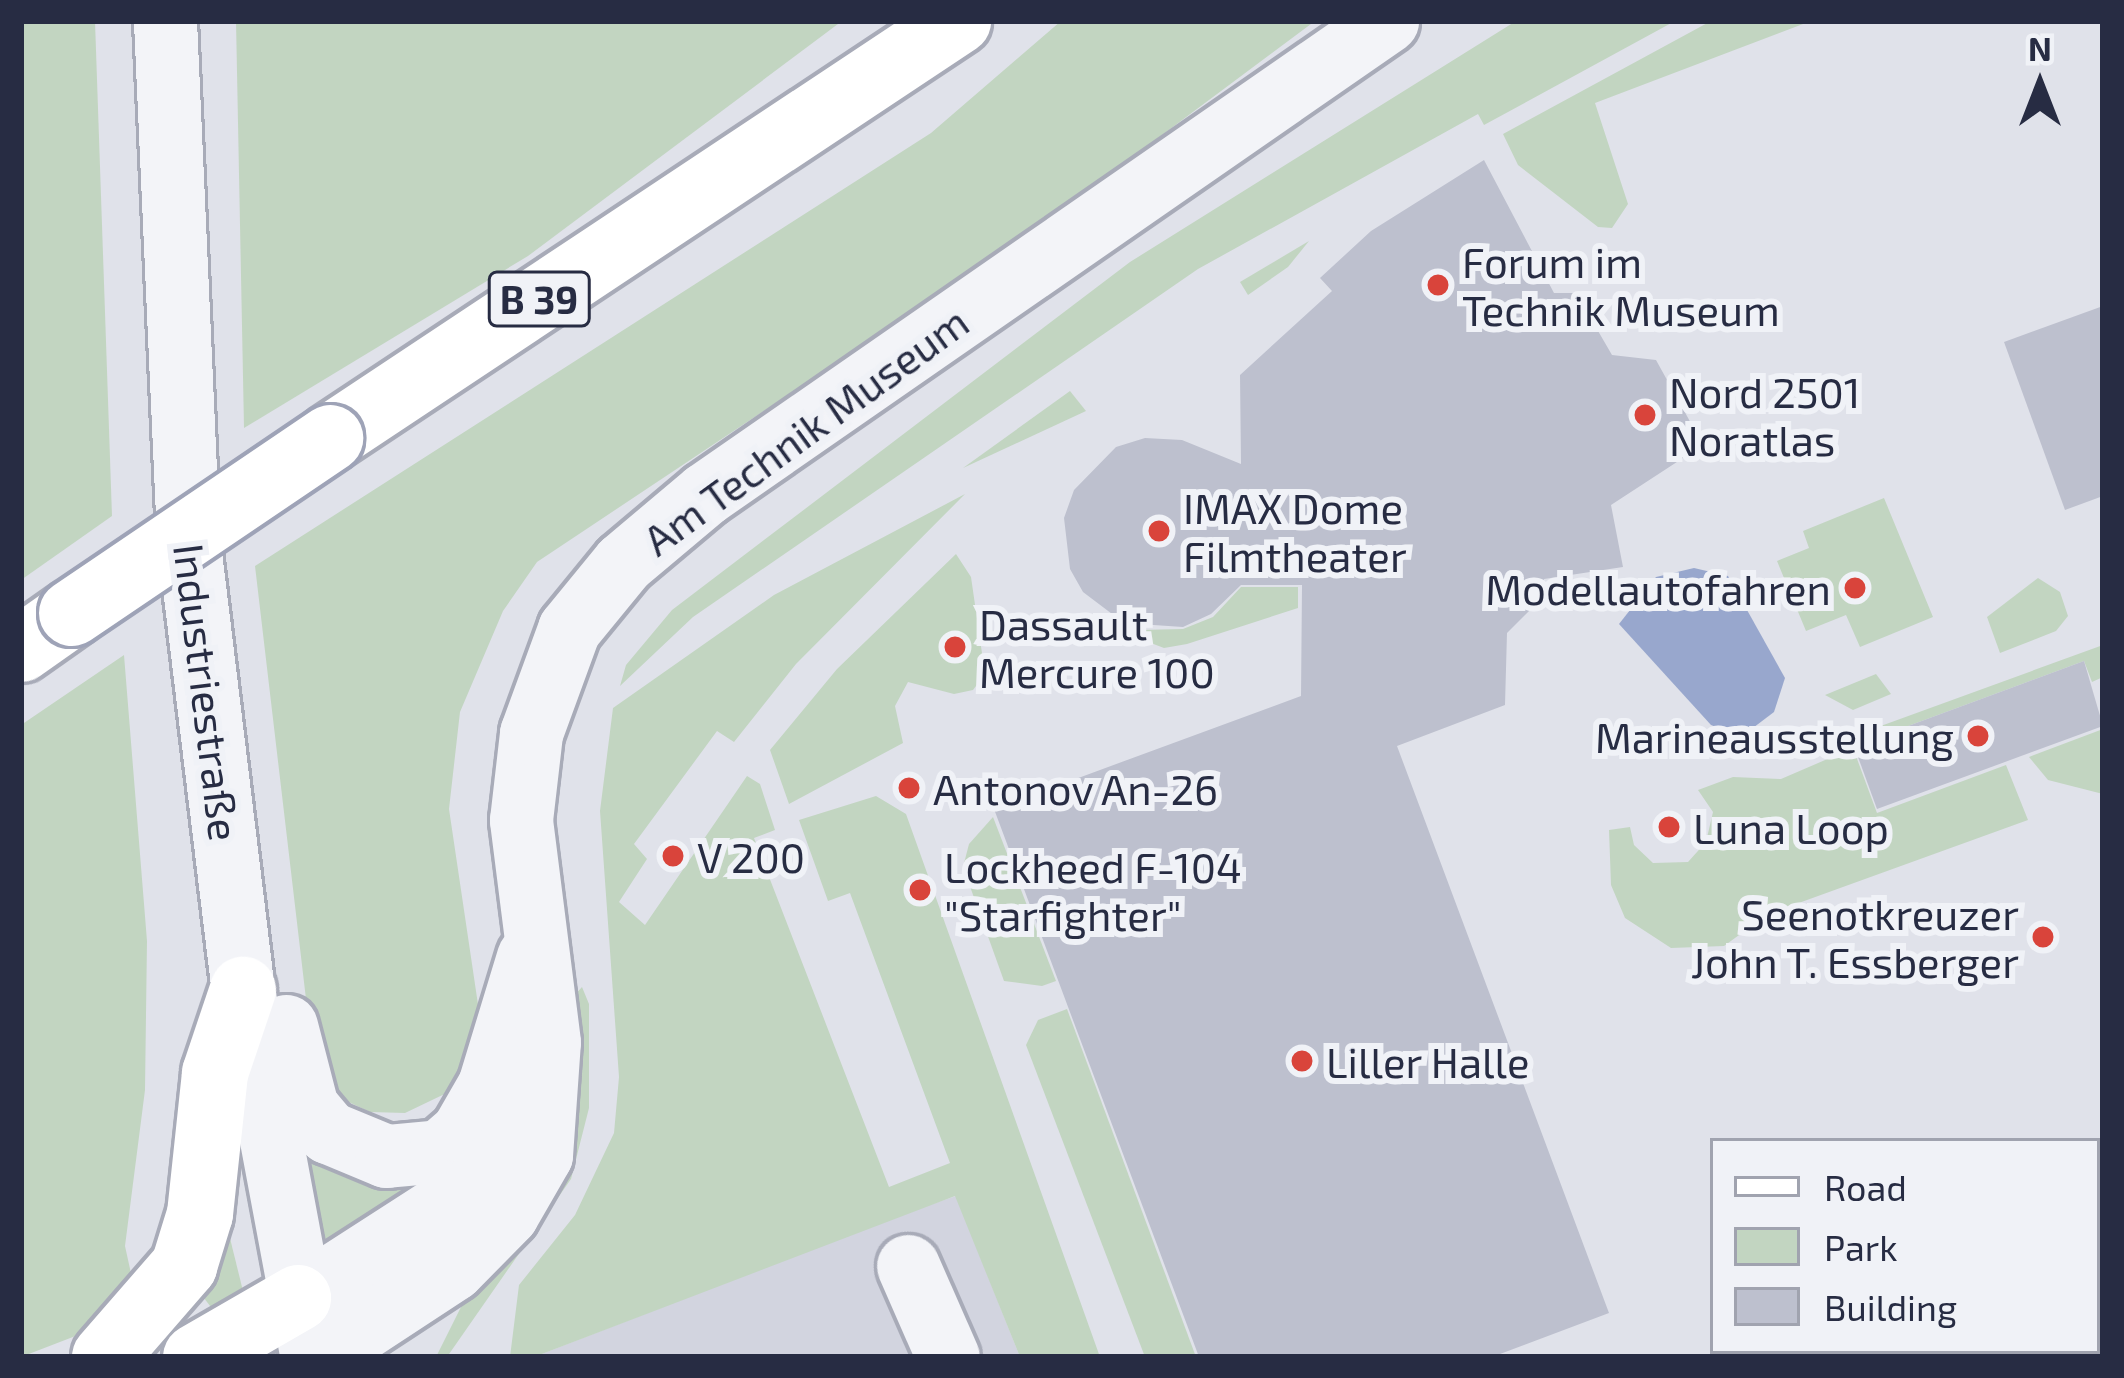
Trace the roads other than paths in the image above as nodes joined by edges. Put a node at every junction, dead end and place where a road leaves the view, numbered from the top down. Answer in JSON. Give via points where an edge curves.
{"nodes":[{"id":1,"x":165,"y":21,"type":"edge"},
{"id":2,"x":879,"y":21,"type":"edge"},
{"id":3,"x":958,"y":21,"type":"edge"},
{"id":4,"x":1387,"y":21,"type":"edge"},
{"id":5,"x":748,"y":160,"type":"junction"},
{"id":6,"x":36,"y":639,"type":"edge"},
{"id":7,"x":233,"y":895,"type":"junction"},
{"id":8,"x":535,"y":932,"type":"junction"},
{"id":9,"x":243,"y":991,"type":"junction"},
{"id":10,"x":549,"y":1092,"type":"junction"},
{"id":11,"x":908,"y":1266,"type":"dead end"},
{"id":12,"x":453,"y":1269,"type":"junction"},
{"id":13,"x":310,"y":1337,"type":"edge"},
{"id":14,"x":105,"y":1357,"type":"edge"},
{"id":15,"x":196,"y":1357,"type":"edge"},
{"id":16,"x":413,"y":1357,"type":"edge"},
{"id":17,"x":948,"y":1357,"type":"edge"}],
"edges":[{"from":1,"to":7,"type":"street","name":"Industriestraße","via":[[188,537]]},
{"from":2,"to":5,"type":"main road","number":"B 39","via":[[791,90]]},
{"from":3,"to":5,"type":"main road","number":"B 39"},
{"from":4,"to":8,"type":"street","name":"Am Technik Museum","via":[[723,481],[623,563],[569,629],[531,733],[521,820]]},
{"from":5,"to":6,"type":"main road","number":"B 39","bridge":true},
{"from":7,"to":8,"type":"street","via":[[273,972],[307,1107],[342,1142],[386,1156],[440,1151],[462,1132],[489,1085]]},
{"from":7,"to":9,"type":"street","name":"Industriestraße"},
{"from":8,"to":10,"type":"street","name":"Am Technik Museum"},
{"from":9,"to":13,"type":"street","name":"Industriestraße"},
{"from":9,"to":14,"type":"main road","via":[[215,1073],[200,1214],[184,1266]]},
{"from":10,"to":12,"type":"street","name":"Am Technik Museum","via":[[533,1174]]},
{"from":10,"to":13,"type":"street","via":[[517,1144]]},
{"from":11,"to":17,"type":"street"},
{"from":12,"to":13,"type":"street","name":"Am Technik Museum"},
{"from":12,"to":16,"type":"street"},
{"from":13,"to":15,"type":"main road"}]}
